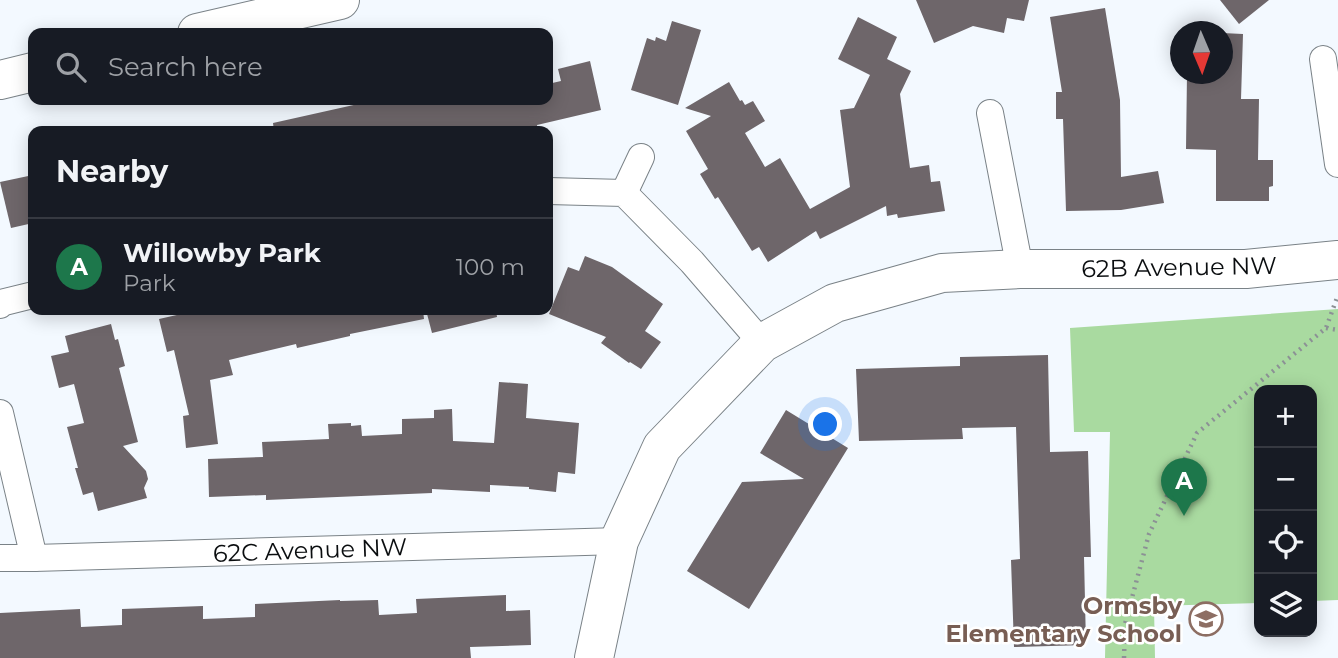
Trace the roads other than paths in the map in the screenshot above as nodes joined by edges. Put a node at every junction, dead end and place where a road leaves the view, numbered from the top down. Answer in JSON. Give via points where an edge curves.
{"nodes":[{"id":1,"x":340,"y":0,"type":"edge"},
{"id":2,"x":219,"y":28,"type":"edge"},
{"id":3,"x":1322,"y":59,"type":"dead end"},
{"id":4,"x":28,"y":73,"type":"edge"},
{"id":5,"x":0,"y":80,"type":"edge"},
{"id":6,"x":990,"y":113,"type":"dead end"},
{"id":7,"x":641,"y":158,"type":"dead end"},
{"id":8,"x":1338,"y":164,"type":"edge"},
{"id":9,"x":553,"y":191,"type":"edge"},
{"id":10,"x":624,"y":193,"type":"junction"},
{"id":11,"x":1338,"y":260,"type":"edge"},
{"id":12,"x":1020,"y":268,"type":"junction"},
{"id":13,"x":28,"y":296,"type":"edge"},
{"id":14,"x":0,"y":304,"type":"edge"},
{"id":15,"x":762,"y":343,"type":"junction"},
{"id":16,"x":0,"y":413,"type":"edge"},
{"id":17,"x":619,"y":541,"type":"junction"},
{"id":18,"x":0,"y":558,"type":"edge"},
{"id":19,"x":34,"y":558,"type":"junction"},
{"id":20,"x":594,"y":658,"type":"edge"}],
"edges":[{"from":1,"to":2,"type":"street"},
{"from":3,"to":8,"type":"street"},
{"from":4,"to":5,"type":"street"},
{"from":6,"to":12,"type":"street"},
{"from":7,"to":10,"type":"street"},
{"from":9,"to":10,"type":"street"},
{"from":10,"to":15,"type":"street"},
{"from":11,"to":12,"type":"street","name":"62B Avenue NW","via":[[1246,269]]},
{"from":12,"to":15,"type":"street","name":"62B Avenue NW","via":[[942,273],[835,303]]},
{"from":13,"to":14,"type":"street"},
{"from":15,"to":17,"type":"street","name":"62B Avenue NW","via":[[662,447]]},
{"from":16,"to":19,"type":"street"},
{"from":17,"to":19,"type":"street","name":"62C Avenue NW"},
{"from":17,"to":20,"type":"street","name":"62B Avenue NW"},
{"from":18,"to":19,"type":"street","name":"62C Avenue NW"}]}
